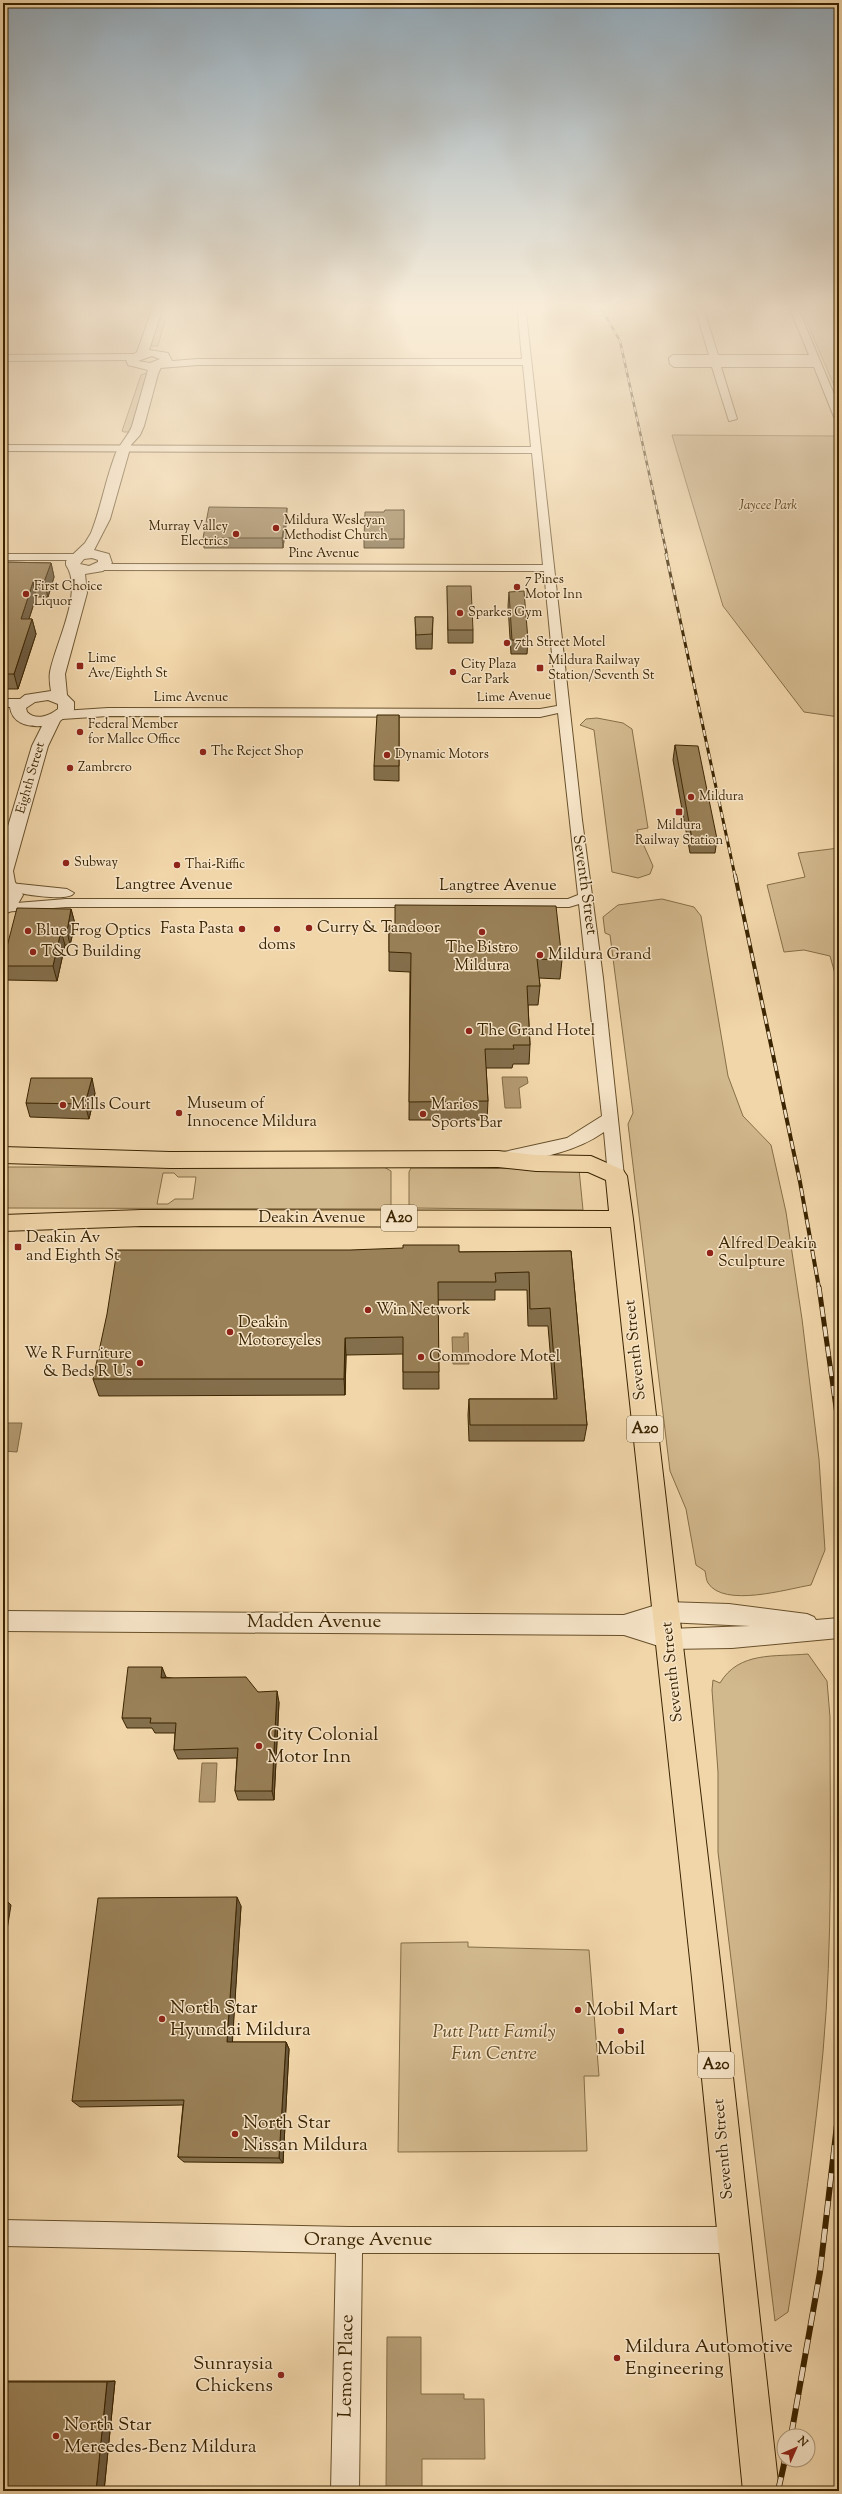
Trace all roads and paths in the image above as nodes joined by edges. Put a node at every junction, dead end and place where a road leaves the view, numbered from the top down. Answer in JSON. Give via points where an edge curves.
{"nodes":[{"id":1,"x":139,"y":420,"type":"edge"},
{"id":2,"x":533,"y":420,"type":"edge"},
{"id":3,"x":122,"y":428,"type":"dead end"},
{"id":4,"x":3,"y":442,"type":"edge"},
{"id":5,"x":124,"y":446,"type":"junction"},
{"id":6,"x":536,"y":446,"type":"junction"},
{"id":7,"x":3,"y":448,"type":"edge"},
{"id":8,"x":96,"y":538,"type":"junction"},
{"id":9,"x":3,"y":557,"type":"edge"},
{"id":10,"x":78,"y":562,"type":"junction"},
{"id":11,"x":100,"y":562,"type":"junction"},
{"id":12,"x":549,"y":563,"type":"junction"},
{"id":13,"x":3,"y":567,"type":"edge"},
{"id":14,"x":80,"y":593,"type":"junction"},
{"id":15,"x":57,"y":674,"type":"junction"},
{"id":16,"x":35,"y":696,"type":"junction"},
{"id":17,"x":3,"y":703,"type":"edge"},
{"id":18,"x":60,"y":708,"type":"junction"},
{"id":19,"x":564,"y":708,"type":"junction"},
{"id":20,"x":3,"y":712,"type":"edge"},
{"id":21,"x":23,"y":712,"type":"junction"},
{"id":22,"x":3,"y":835,"type":"edge"},
{"id":23,"x":7,"y":885,"type":"edge"},
{"id":24,"x":585,"y":898,"type":"junction"},
{"id":25,"x":3,"y":909,"type":"edge"},
{"id":26,"x":610,"y":1118,"type":"junction"},
{"id":27,"x":3,"y":1155,"type":"edge"},
{"id":28,"x":498,"y":1159,"type":"junction"},
{"id":29,"x":616,"y":1176,"type":"junction"},
{"id":30,"x":622,"y":1219,"type":"junction"},
{"id":31,"x":3,"y":1223,"type":"edge"},
{"id":32,"x":3,"y":1620,"type":"edge"},
{"id":33,"x":667,"y":1625,"type":"junction"},
{"id":34,"x":839,"y":1628,"type":"edge"},
{"id":35,"x":3,"y":2233,"type":"edge"},
{"id":36,"x":349,"y":2240,"type":"junction"},
{"id":37,"x":733,"y":2240,"type":"junction"},
{"id":38,"x":345,"y":2491,"type":"edge"},
{"id":39,"x":761,"y":2491,"type":"edge"}],
"edges":[{"from":1,"to":5,"type":"street","via":[[135,435]]},
{"from":2,"to":6,"type":"street","name":"Seventh Street"},
{"from":3,"to":5,"type":"street","via":[[120,435]]},
{"from":4,"to":5,"type":"street"},
{"from":5,"to":6,"type":"street"},
{"from":5,"to":7,"type":"street"},
{"from":5,"to":8,"type":"street"},
{"from":6,"to":12,"type":"street","name":"Seventh Street"},
{"from":8,"to":10,"type":"street"},
{"from":8,"to":11,"type":"street"},
{"from":9,"to":10,"type":"street"},
{"from":10,"to":11,"type":"street"},
{"from":10,"to":13,"type":"street"},
{"from":10,"to":14,"type":"street"},
{"from":11,"to":12,"type":"street","name":"Pine Avenue"},
{"from":11,"to":14,"type":"street"},
{"from":12,"to":19,"type":"street","name":"Seventh Street"},
{"from":14,"to":15,"type":"street"},
{"from":15,"to":16,"type":"street"},
{"from":15,"to":18,"type":"street"},
{"from":16,"to":18,"type":"street","via":[[48,694]]},
{"from":16,"to":21,"type":"street"},
{"from":17,"to":21,"type":"street"},
{"from":18,"to":19,"type":"street","name":"Lime Avenue","via":[[108,712],[540,713]]},
{"from":18,"to":21,"type":"street","via":[[41,722]]},
{"from":18,"to":23,"type":"street","name":"Eighth Street","via":[[40,746],[4,871]]},
{"from":19,"to":24,"type":"street","name":"Seventh Street"},
{"from":20,"to":21,"type":"street"},
{"from":21,"to":22,"type":"street","name":"Eighth Street","via":[[31,729],[29,744]]},
{"from":23,"to":24,"type":"street","name":"Langtree Avenue","via":[[33,891],[76,893],[567,893]]},
{"from":23,"to":25,"type":"street","name":"Eighth Street","via":[[14,895],[10,904]]},
{"from":24,"to":25,"type":"street","name":"Langtree Avenue","via":[[569,903],[66,903]]},
{"from":24,"to":26,"type":"street","name":"Seventh Street"},
{"from":26,"to":28,"type":"street","via":[[589,1136],[570,1144]]},
{"from":26,"to":29,"type":"street","name":"Seventh Street"},
{"from":27,"to":28,"type":"highway","via":[[178,1160]]},
{"from":28,"to":29,"type":"highway","via":[[542,1164],[590,1164]]},
{"from":29,"to":30,"type":"highway","name":"Seventh Street","number":"A20"},
{"from":30,"to":31,"type":"highway","name":"Deakin Avenue","number":"A20","via":[[141,1218]]},
{"from":30,"to":33,"type":"highway","name":"Seventh Street","number":"A20"},
{"from":32,"to":33,"type":"street","name":"Madden Avenue"},
{"from":33,"to":34,"type":"street","via":[[732,1638]]},
{"from":33,"to":34,"type":"street","via":[[729,1614]]},
{"from":33,"to":37,"type":"highway","name":"Seventh Street","number":"A20","via":[[712,2025]]},
{"from":35,"to":36,"type":"street","name":"Orange Avenue"},
{"from":36,"to":37,"type":"street","name":"Orange Avenue"},
{"from":36,"to":38,"type":"street","name":"Lemon Place"},
{"from":37,"to":39,"type":"highway","name":"Seventh Street","number":"A20"}]}
